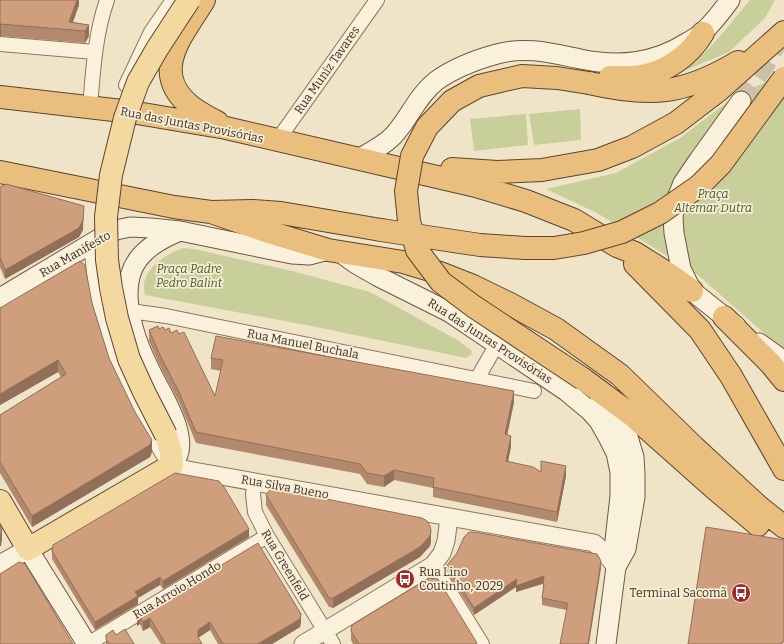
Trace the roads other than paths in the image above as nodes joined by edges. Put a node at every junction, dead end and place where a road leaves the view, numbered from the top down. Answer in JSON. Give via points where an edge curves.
{"nodes":[{"id":1,"x":107,"y":0,"type":"edge"},
{"id":2,"x":173,"y":0,"type":"edge"},
{"id":3,"x":189,"y":0,"type":"edge"},
{"id":4,"x":204,"y":0,"type":"edge"},
{"id":5,"x":377,"y":0,"type":"edge"},
{"id":6,"x":730,"y":0,"type":"edge"},
{"id":7,"x":784,"y":32,"type":"edge"},
{"id":8,"x":703,"y":33,"type":"junction"},
{"id":9,"x":0,"y":44,"type":"edge"},
{"id":10,"x":95,"y":52,"type":"junction"},
{"id":11,"x":784,"y":78,"type":"edge"},
{"id":12,"x":592,"y":84,"type":"junction"},
{"id":13,"x":0,"y":97,"type":"edge"},
{"id":14,"x":742,"y":101,"type":"tunnel mouth"},
{"id":15,"x":90,"y":107,"type":"junction"},
{"id":16,"x":131,"y":112,"type":"junction"},
{"id":17,"x":226,"y":128,"type":"junction"},
{"id":18,"x":277,"y":141,"type":"junction"},
{"id":19,"x":358,"y":159,"type":"junction"},
{"id":20,"x":382,"y":164,"type":"junction"},
{"id":21,"x":0,"y":172,"type":"edge"},
{"id":22,"x":211,"y":212,"type":"junction"},
{"id":23,"x":180,"y":231,"type":"junction"},
{"id":24,"x":91,"y":244,"type":"junction"},
{"id":25,"x":617,"y":246,"type":"junction"},
{"id":26,"x":334,"y":251,"type":"junction"},
{"id":27,"x":692,"y":291,"type":"junction"},
{"id":28,"x":0,"y":298,"type":"edge"},
{"id":29,"x":130,"y":311,"type":"junction"},
{"id":30,"x":724,"y":317,"type":"junction"},
{"id":31,"x":497,"y":344,"type":"junction"},
{"id":32,"x":784,"y":361,"type":"edge"},
{"id":33,"x":477,"y":379,"type":"junction"},
{"id":34,"x":784,"y":380,"type":"edge"},
{"id":35,"x":587,"y":383,"type":"junction"},
{"id":36,"x":534,"y":391,"type":"dead end"},
{"id":37,"x":172,"y":465,"type":"junction"},
{"id":38,"x":784,"y":469,"type":"edge"},
{"id":39,"x":255,"y":481,"type":"junction"},
{"id":40,"x":0,"y":501,"type":"edge"},
{"id":41,"x":449,"y":518,"type":"junction"},
{"id":42,"x":617,"y":526,"type":"junction"},
{"id":43,"x":784,"y":527,"type":"edge"},
{"id":44,"x":267,"y":536,"type":"junction"},
{"id":45,"x":784,"y":538,"type":"edge"},
{"id":46,"x":594,"y":544,"type":"junction"},
{"id":47,"x":28,"y":549,"type":"junction"},
{"id":48,"x":0,"y":565,"type":"edge"},
{"id":49,"x":433,"y":565,"type":"junction"},
{"id":50,"x":616,"y":567,"type":"junction"},
{"id":51,"x":329,"y":638,"type":"edge"},
{"id":52,"x":87,"y":644,"type":"edge"},
{"id":53,"x":303,"y":644,"type":"edge"},
{"id":54,"x":482,"y":644,"type":"edge"},
{"id":55,"x":606,"y":644,"type":"edge"}],
"edges":[{"from":1,"to":10,"type":"street"},
{"from":2,"to":16,"type":"street","via":[[151,32],[125,87]]},
{"from":3,"to":37,"type":"main road","bridge":true,"via":[[135,89],[110,175],[106,217],[110,288],[117,318],[129,359],[166,435]]},
{"from":4,"to":17,"type":"highway","via":[[175,48],[170,69],[175,88],[182,98],[193,108]]},
{"from":5,"to":18,"type":"street","name":"Rua Muniz Tavares"},
{"from":6,"to":8,"type":"main road"},
{"from":7,"to":12,"type":"highway","via":[[737,63],[688,86],[642,92]]},
{"from":7,"to":20,"type":"highway","via":[[719,90],[676,123],[632,148],[598,160],[542,170],[497,172]]},
{"from":8,"to":12,"type":"highway","via":[[693,48],[671,65],[641,76],[611,77]]},
{"from":8,"to":19,"type":"main road","via":[[650,60],[634,62],[602,63],[526,49],[473,61],[436,82],[413,107],[394,135],[377,149]]},
{"from":9,"to":10,"type":"street"},
{"from":10,"to":15,"type":"street"},
{"from":11,"to":22,"type":"highway","name":"Rua das Juntas Provisórias","bridge":true,"via":[[721,164],[699,186],[660,213],[622,232],[584,244],[525,248],[381,230],[281,213]]},
{"from":12,"to":35,"type":"highway","bridge":true,"via":[[522,76],[479,86],[452,101],[427,127],[412,156],[406,191],[409,221],[417,250],[441,282]]},
{"from":13,"to":15,"type":"highway","name":"Rua das Juntas Provisórias"},
{"from":14,"to":27,"type":"main road","via":[[683,183],[675,203],[674,233],[681,269]]},
{"from":15,"to":16,"type":"highway","name":"Rua das Juntas Provisórias"},
{"from":16,"to":17,"type":"highway","name":"Rua das Juntas Provisórias"},
{"from":17,"to":18,"type":"highway","name":"Rua das Juntas Provisórias"},
{"from":18,"to":19,"type":"highway","name":"Rua das Juntas Provisórias"},
{"from":19,"to":20,"type":"highway","name":"Rua das Juntas Provisórias"},
{"from":20,"to":25,"type":"highway","via":[[476,186],[526,202],[574,220]]},
{"from":21,"to":22,"type":"highway","name":"Rua das Juntas Provisórias"},
{"from":22,"to":26,"type":"highway","name":"Rua das Juntas Provisórias"},
{"from":23,"to":24,"type":"main road","name":"Rua Manifesto","via":[[130,227],[116,230]]},
{"from":23,"to":26,"type":"main road","via":[[292,254],[309,255]]},
{"from":23,"to":29,"type":"main road","via":[[155,243],[144,252],[134,266],[129,280]]},
{"from":24,"to":28,"type":"main road","name":"Rua Manifesto"},
{"from":24,"to":37,"type":"street","via":[[97,295],[112,354],[140,415],[165,458]]},
{"from":25,"to":27,"type":"highway","via":[[635,253]]},
{"from":25,"to":38,"type":"highway","via":[[700,330],[731,376]]},
{"from":26,"to":31,"type":"main road","name":"Rua das Juntas Provisórias","via":[[449,312]]},
{"from":26,"to":43,"type":"highway","via":[[403,262],[440,273],[473,286],[556,329],[620,375],[723,474]]},
{"from":27,"to":30,"type":"main road"},
{"from":29,"to":33,"type":"street","name":"Rua Manuel Buchala"},
{"from":29,"to":37,"type":"main road","via":[[139,345],[176,426],[179,454]]},
{"from":30,"to":32,"type":"main road"},
{"from":30,"to":34,"type":"highway"},
{"from":31,"to":33,"type":"street"},
{"from":31,"to":42,"type":"main road","name":"Rua das Juntas Provisórias","via":[[566,391],[599,422],[616,453],[620,472]]},
{"from":33,"to":36,"type":"street","name":"Rua Manuel Buchala"},
{"from":35,"to":45,"type":"highway","via":[[633,416],[759,525]]},
{"from":35,"to":50,"type":"main road","via":[[617,418],[628,437],[634,456],[635,496],[626,549]]},
{"from":37,"to":39,"type":"street","name":"Rua Silva Bueno"},
{"from":37,"to":47,"type":"main road"},
{"from":39,"to":41,"type":"street","name":"Rua Silva Bueno"},
{"from":39,"to":44,"type":"street","name":"Rua Greenfeld","via":[[255,512]]},
{"from":40,"to":47,"type":"main road"},
{"from":41,"to":46,"type":"street","name":"Rua Silva Bueno"},
{"from":41,"to":49,"type":"street","via":[[442,553]]},
{"from":42,"to":46,"type":"street"},
{"from":42,"to":50,"type":"main road","name":"Rua das Juntas Provisórias","via":[[614,549]]},
{"from":44,"to":51,"type":"street","name":"Rua Greenfeld"},
{"from":44,"to":52,"type":"street","name":"Rua Arroio Hondo"},
{"from":46,"to":50,"type":"street"},
{"from":47,"to":48,"type":"main road"},
{"from":47,"to":52,"type":"main road"},
{"from":49,"to":51,"type":"street"},
{"from":49,"to":54,"type":"street"},
{"from":50,"to":55,"type":"main road"},
{"from":51,"to":53,"type":"street"}]}
